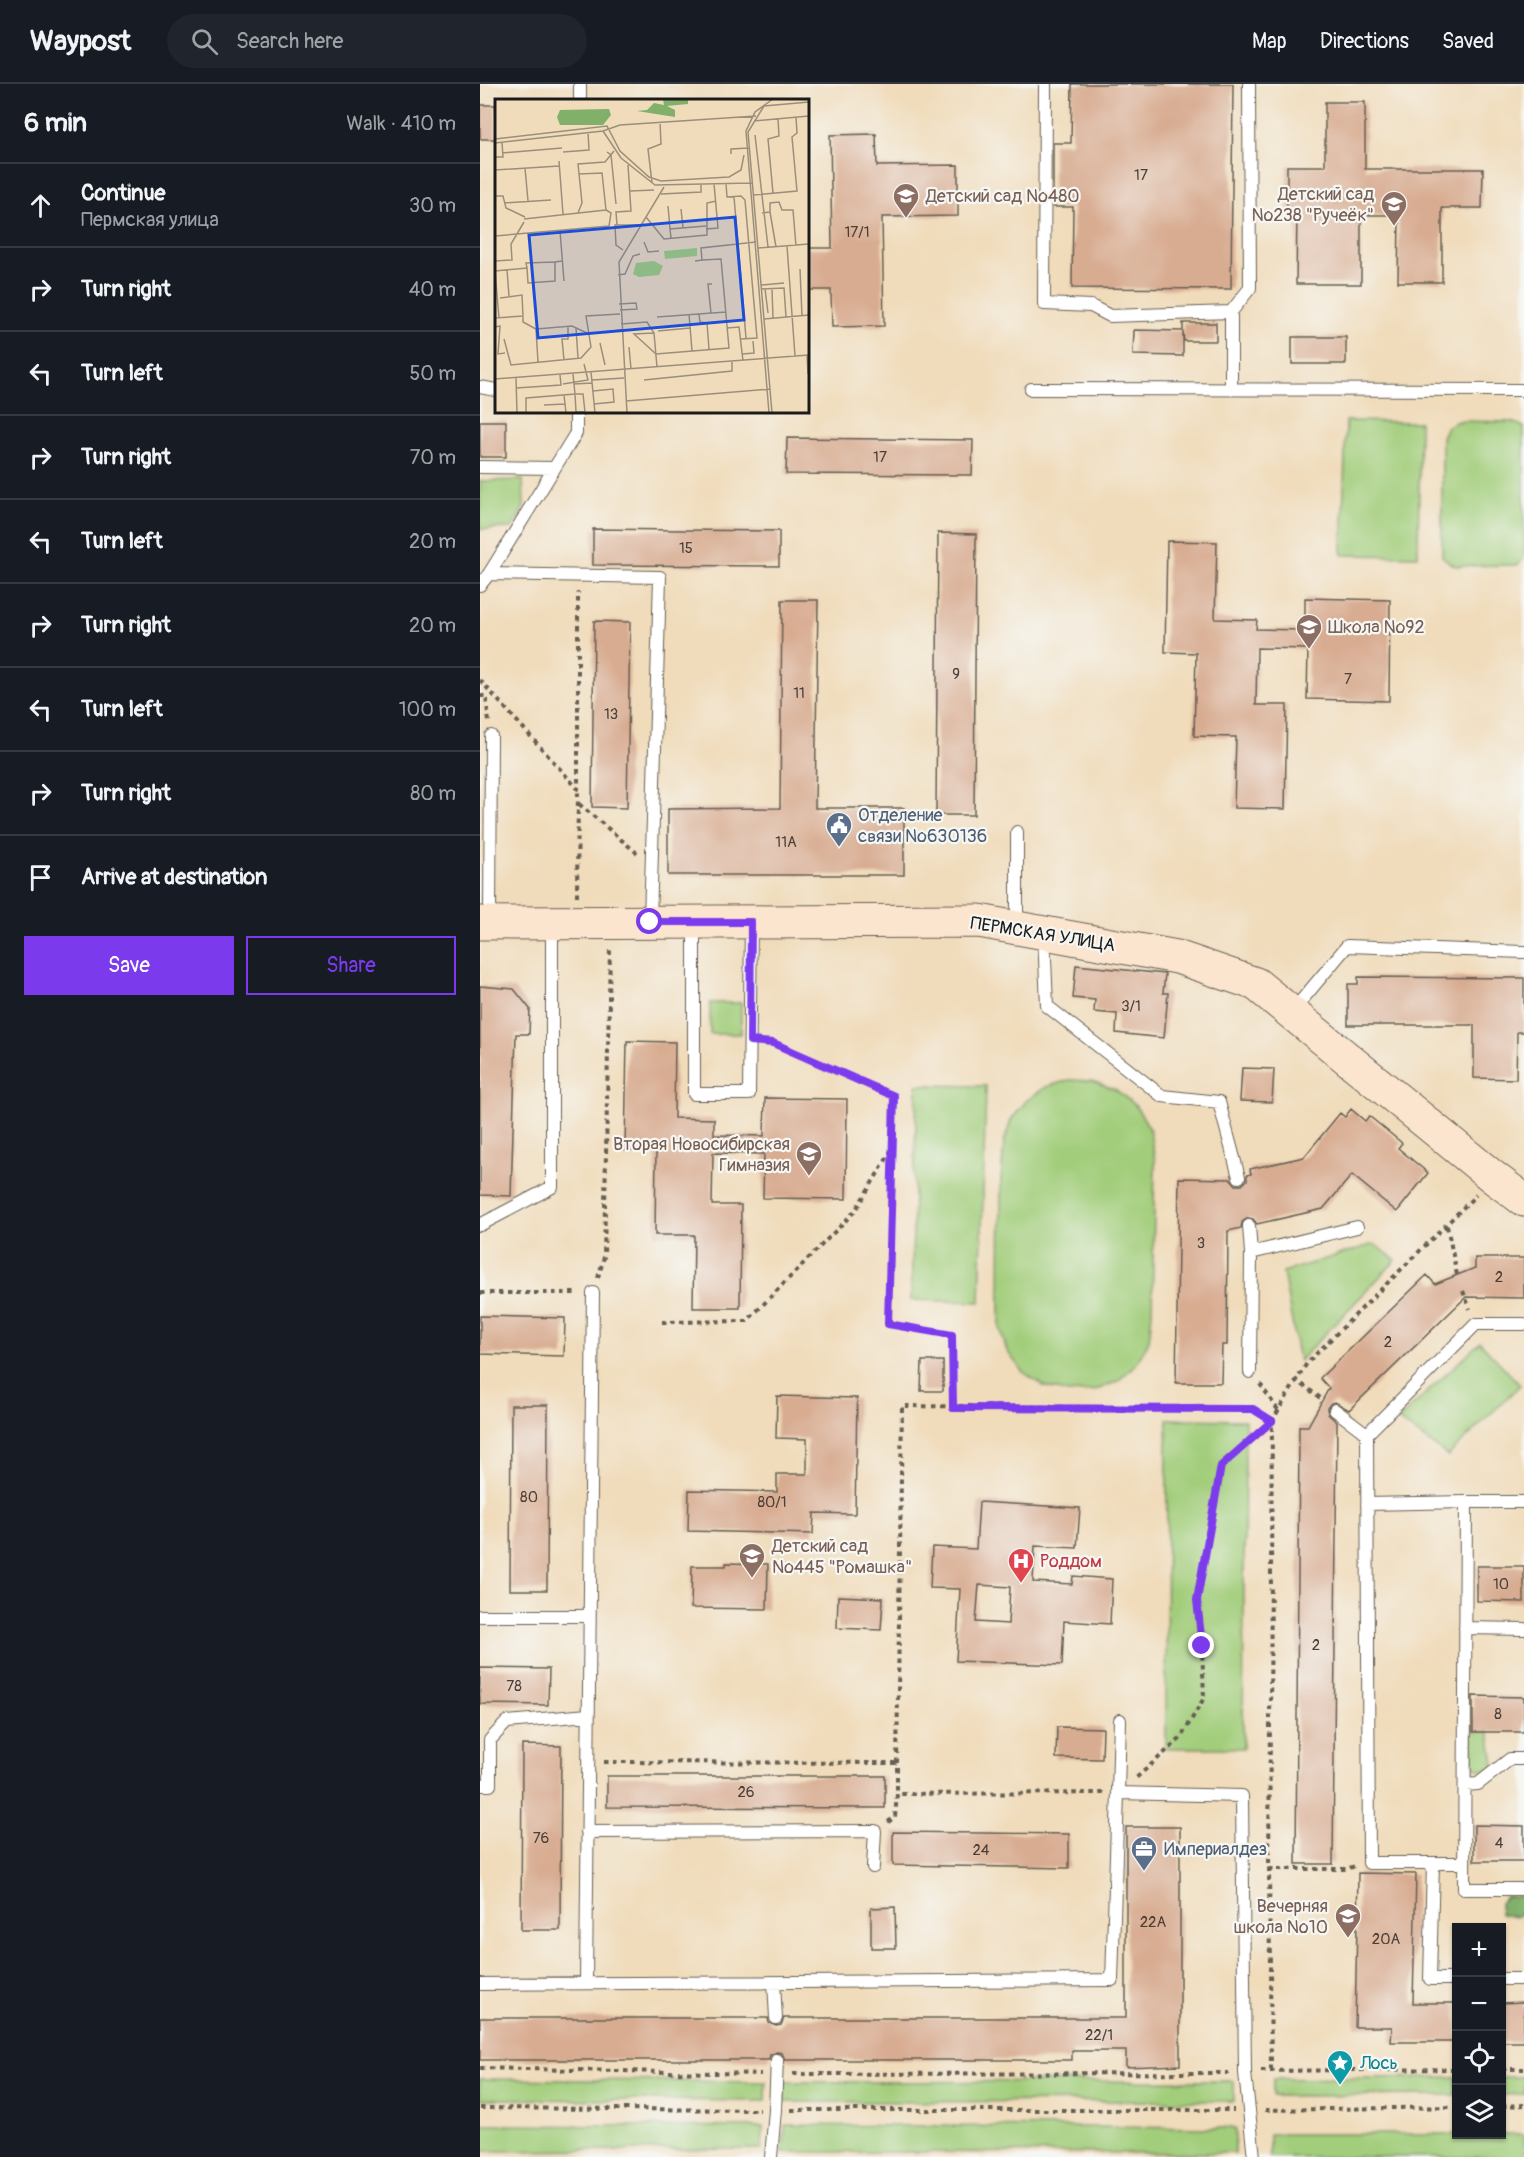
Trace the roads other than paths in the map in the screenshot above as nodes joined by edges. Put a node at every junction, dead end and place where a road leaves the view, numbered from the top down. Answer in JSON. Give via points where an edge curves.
{"nodes":[{"id":1,"x":580,"y":84,"type":"edge"},
{"id":2,"x":1046,"y":84,"type":"edge"},
{"id":3,"x":1249,"y":84,"type":"edge"},
{"id":4,"x":579,"y":99,"type":"edge"},
{"id":5,"x":1232,"y":312,"type":"junction"},
{"id":6,"x":480,"y":387,"type":"edge"},
{"id":7,"x":1031,"y":389,"type":"dead end"},
{"id":8,"x":1232,"y":389,"type":"junction"},
{"id":9,"x":495,"y":390,"type":"edge"},
{"id":10,"x":1524,"y":390,"type":"edge"},
{"id":11,"x":576,"y":412,"type":"edge"},
{"id":12,"x":480,"y":466,"type":"edge"},
{"id":13,"x":554,"y":468,"type":"junction"},
{"id":14,"x":489,"y":574,"type":"junction"},
{"id":15,"x":480,"y":585,"type":"edge"},
{"id":16,"x":490,"y":736,"type":"road end"},
{"id":17,"x":1017,"y":831,"type":"dead end"},
{"id":18,"x":650,"y":922,"type":"junction"},
{"id":19,"x":694,"y":922,"type":"junction"},
{"id":20,"x":751,"y":922,"type":"junction"},
{"id":21,"x":485,"y":923,"type":"edge"},
{"id":22,"x":565,"y":923,"type":"junction"},
{"id":23,"x":1030,"y":930,"type":"junction"},
{"id":24,"x":1524,"y":952,"type":"edge"},
{"id":25,"x":1290,"y":1014,"type":"junction"},
{"id":26,"x":1239,"y":1177,"type":"dead end"},
{"id":27,"x":1524,"y":1200,"type":"edge"},
{"id":28,"x":480,"y":1226,"type":"edge"},
{"id":29,"x":1249,"y":1226,"type":"dead end"},
{"id":30,"x":1357,"y":1227,"type":"dead end"},
{"id":31,"x":1251,"y":1253,"type":"junction"},
{"id":32,"x":593,"y":1293,"type":"road end"},
{"id":33,"x":1524,"y":1324,"type":"edge"},
{"id":34,"x":1250,"y":1372,"type":"road end"},
{"id":35,"x":1335,"y":1410,"type":"dead end"},
{"id":36,"x":1367,"y":1434,"type":"junction"},
{"id":37,"x":1466,"y":1502,"type":"junction"},
{"id":38,"x":1524,"y":1502,"type":"edge"},
{"id":39,"x":1367,"y":1504,"type":"junction"},
{"id":40,"x":480,"y":1616,"type":"edge"},
{"id":41,"x":588,"y":1616,"type":"junction"},
{"id":42,"x":1465,"y":1628,"type":"junction"},
{"id":43,"x":1524,"y":1629,"type":"edge"},
{"id":44,"x":588,"y":1715,"type":"junction"},
{"id":45,"x":1120,"y":1720,"type":"dead end"},
{"id":46,"x":1524,"y":1759,"type":"edge"},
{"id":47,"x":480,"y":1785,"type":"edge"},
{"id":48,"x":1465,"y":1785,"type":"junction"},
{"id":49,"x":1118,"y":1793,"type":"junction"},
{"id":50,"x":587,"y":1832,"type":"junction"},
{"id":51,"x":1433,"y":1863,"type":"junction"},
{"id":52,"x":1464,"y":1863,"type":"junction"},
{"id":53,"x":873,"y":1867,"type":"dead end"},
{"id":54,"x":1524,"y":1888,"type":"edge"},
{"id":55,"x":1452,"y":1979,"type":"edge"},
{"id":56,"x":1506,"y":1979,"type":"edge"},
{"id":57,"x":1524,"y":1979,"type":"edge"},
{"id":58,"x":774,"y":1982,"type":"junction"},
{"id":59,"x":586,"y":1983,"type":"junction"},
{"id":60,"x":480,"y":1984,"type":"edge"},
{"id":61,"x":776,"y":2018,"type":"dead end"},
{"id":62,"x":777,"y":2060,"type":"dead end"},
{"id":63,"x":771,"y":2157,"type":"edge"},
{"id":64,"x":1254,"y":2157,"type":"edge"}],
"edges":[{"from":1,"to":4,"type":"lane"},
{"from":2,"to":5,"type":"lane","via":[[1044,304],[1091,306],[1110,316]]},
{"from":3,"to":5,"type":"lane","via":[[1250,288]]},
{"from":5,"to":8,"type":"lane"},
{"from":6,"to":9,"type":"lane"},
{"from":7,"to":8,"type":"lane"},
{"from":8,"to":10,"type":"lane"},
{"from":11,"to":13,"type":"lane","via":[[576,433]]},
{"from":12,"to":13,"type":"lane"},
{"from":13,"to":14,"type":"lane"},
{"from":14,"to":15,"type":"lane"},
{"from":14,"to":18,"type":"lane","via":[[660,577]]},
{"from":16,"to":21,"type":"lane"},
{"from":17,"to":23,"type":"lane"},
{"from":18,"to":19,"type":"street","name":"ПЕРМСКАЯ УЛИЦА"},
{"from":18,"to":22,"type":"street","name":"ПЕРМСКАЯ УЛИЦА"},
{"from":19,"to":20,"type":"street","name":"ПЕРМСКАЯ УЛИЦА"},
{"from":19,"to":20,"type":"lane","via":[[694,1094],[749,1094]]},
{"from":20,"to":23,"type":"street","name":"ПЕРМСКАЯ УЛИЦА","via":[[980,921]]},
{"from":21,"to":22,"type":"street","name":"ПЕРМСКАЯ УЛИЦА"},
{"from":22,"to":28,"type":"lane","via":[[552,1187]]},
{"from":23,"to":25,"type":"street","name":"ПЕРМСКАЯ УЛИЦА","via":[[1177,957],[1256,984]]},
{"from":23,"to":26,"type":"lane","via":[[1047,1006],[1162,1096],[1219,1102]]},
{"from":24,"to":25,"type":"lane","via":[[1347,946]]},
{"from":25,"to":27,"type":"street","name":"ПЕРМСКАЯ УЛИЦА"},
{"from":29,"to":31,"type":"lane"},
{"from":30,"to":31,"type":"lane"},
{"from":31,"to":34,"type":"lane"},
{"from":32,"to":41,"type":"lane"},
{"from":33,"to":36,"type":"lane","via":[[1476,1324]]},
{"from":35,"to":36,"type":"lane"},
{"from":36,"to":39,"type":"lane"},
{"from":37,"to":38,"type":"lane"},
{"from":37,"to":39,"type":"lane"},
{"from":37,"to":42,"type":"lane"},
{"from":39,"to":51,"type":"lane","via":[[1369,1863]]},
{"from":40,"to":41,"type":"lane"},
{"from":41,"to":44,"type":"lane"},
{"from":42,"to":43,"type":"lane"},
{"from":42,"to":48,"type":"lane"},
{"from":44,"to":47,"type":"lane","via":[[507,1722],[490,1740],[490,1785]]},
{"from":44,"to":50,"type":"lane"},
{"from":45,"to":49,"type":"lane"},
{"from":46,"to":48,"type":"lane","via":[[1509,1759],[1478,1784]]},
{"from":48,"to":52,"type":"lane"},
{"from":49,"to":58,"type":"lane","via":[[1112,1980]]},
{"from":49,"to":64,"type":"lane","via":[[1242,1796],[1245,2073]]},
{"from":50,"to":53,"type":"lane","via":[[875,1831]]},
{"from":50,"to":59,"type":"lane"},
{"from":51,"to":52,"type":"lane"},
{"from":51,"to":55,"type":"lane","via":[[1430,1979]]},
{"from":52,"to":54,"type":"lane","via":[[1464,1889]]},
{"from":56,"to":57,"type":"lane"},
{"from":58,"to":59,"type":"lane"},
{"from":58,"to":61,"type":"lane"},
{"from":59,"to":60,"type":"lane"},
{"from":62,"to":63,"type":"lane"}]}
